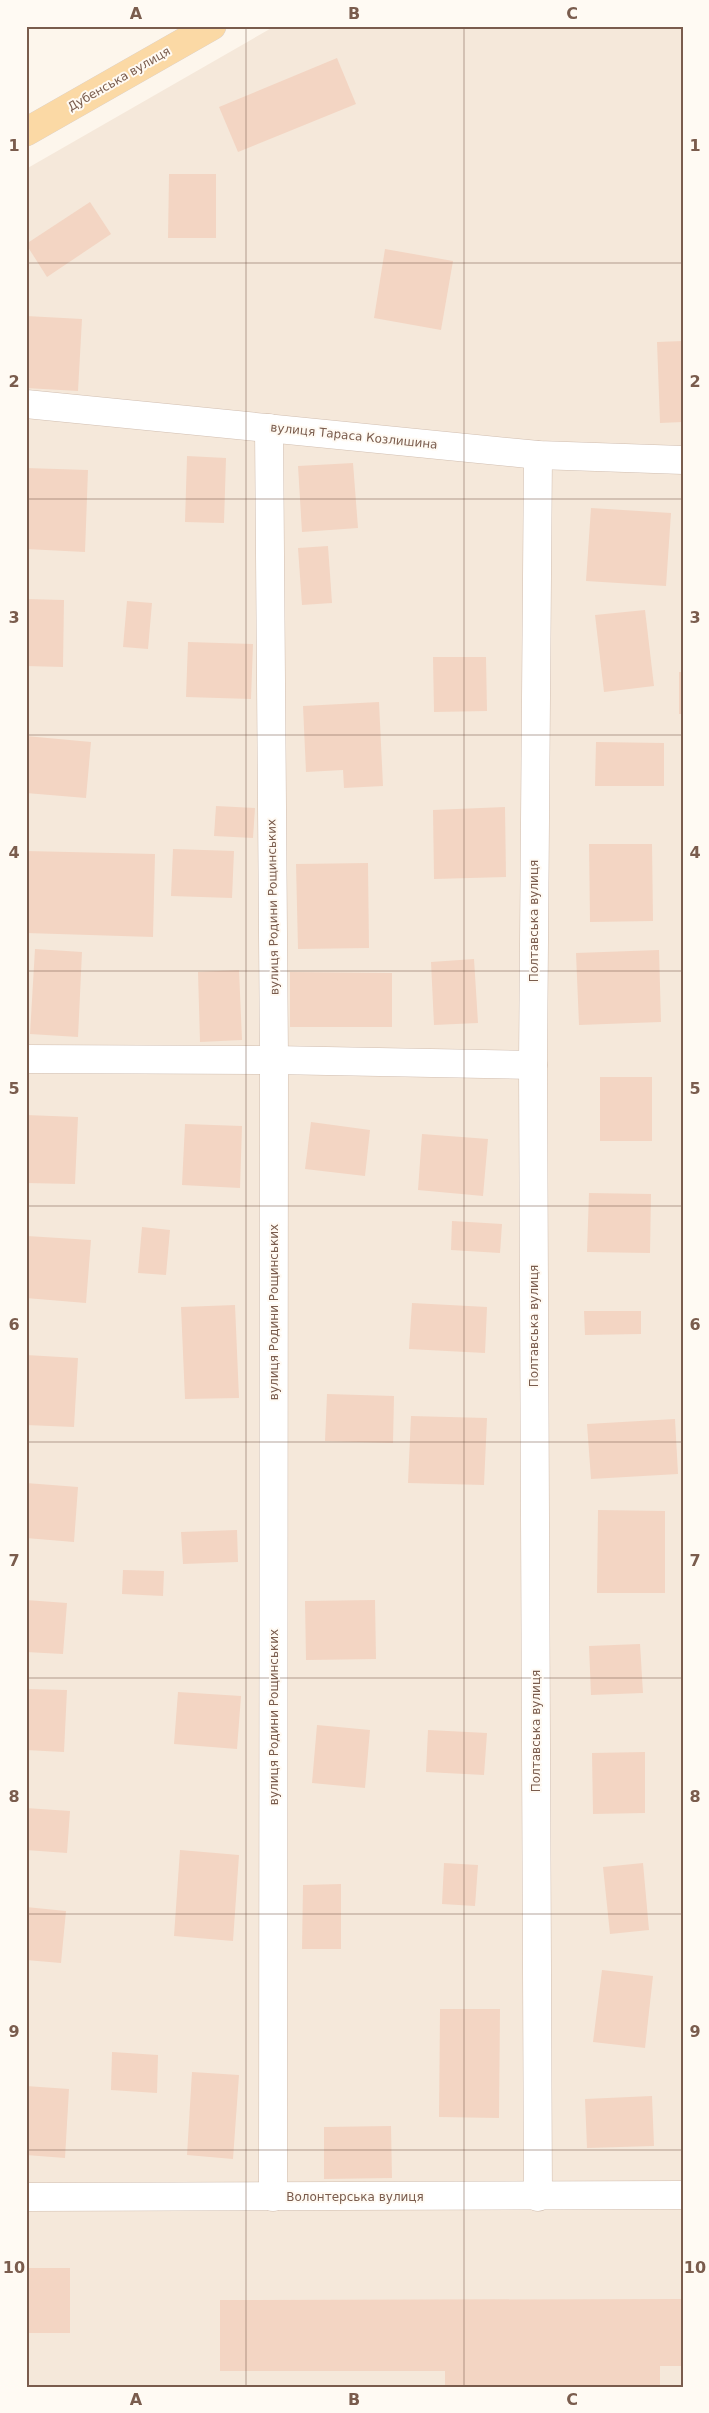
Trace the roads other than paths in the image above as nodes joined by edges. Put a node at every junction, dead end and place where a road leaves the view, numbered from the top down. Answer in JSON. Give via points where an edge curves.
{"nodes":[{"id":1,"x":212,"y":26,"type":"edge"},
{"id":2,"x":26,"y":132,"type":"edge"},
{"id":3,"x":26,"y":404,"type":"edge"},
{"id":4,"x":269,"y":428,"type":"junction"},
{"id":5,"x":538,"y":455,"type":"junction"},
{"id":6,"x":683,"y":460,"type":"edge"},
{"id":7,"x":26,"y":1059,"type":"edge"},
{"id":8,"x":274,"y":1060,"type":"junction"},
{"id":9,"x":533,"y":1065,"type":"junction"},
{"id":10,"x":683,"y":2195,"type":"edge"},
{"id":11,"x":273,"y":2197,"type":"junction"},
{"id":12,"x":538,"y":2197,"type":"junction"},
{"id":13,"x":26,"y":2198,"type":"edge"}],
"edges":[{"from":1,"to":2,"type":"main road","name":"Дубенська вулиця"},
{"from":3,"to":4,"type":"street","name":"вулиця Тараса Козлишина"},
{"from":4,"to":5,"type":"street","name":"вулиця Тараса Козлишина"},
{"from":4,"to":8,"type":"street","name":"вулиця Родини Рощинських"},
{"from":5,"to":6,"type":"street","name":"вулиця Тараса Козлишина"},
{"from":5,"to":9,"type":"street","name":"Полтавська вулиця"},
{"from":7,"to":8,"type":"street"},
{"from":8,"to":9,"type":"street"},
{"from":8,"to":11,"type":"street","name":"вулиця Родини Рощинських"},
{"from":9,"to":12,"type":"street","name":"Полтавська вулиця"},
{"from":10,"to":12,"type":"street","name":"Волонтерська вулиця"},
{"from":11,"to":12,"type":"street","name":"Волонтерська вулиця"},
{"from":11,"to":13,"type":"street","name":"Волонтерська вулиця"}]}
